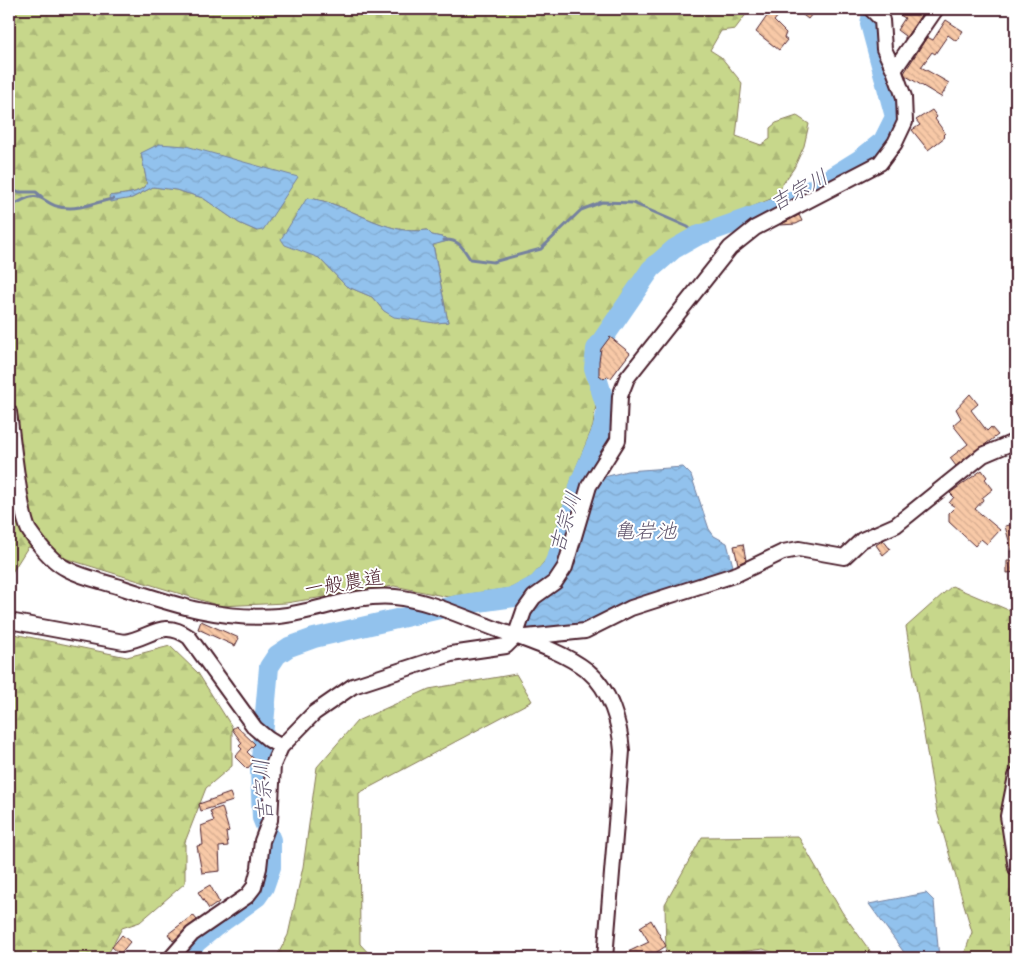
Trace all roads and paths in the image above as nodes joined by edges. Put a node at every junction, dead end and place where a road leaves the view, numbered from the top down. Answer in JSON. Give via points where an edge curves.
{"nodes":[{"id":1,"x":936,"y":9,"type":"edge"},
{"id":2,"x":874,"y":12,"type":"edge"},
{"id":3,"x":894,"y":70,"type":"junction"},
{"id":4,"x":9,"y":412,"type":"edge"},
{"id":5,"x":1016,"y":441,"type":"edge"},
{"id":6,"x":9,"y":621,"type":"edge"},
{"id":7,"x":515,"y":637,"type":"junction"},
{"id":8,"x":281,"y":747,"type":"junction"},
{"id":9,"x":1016,"y":776,"type":"edge"},
{"id":10,"x":1016,"y":868,"type":"edge"},
{"id":11,"x":170,"y":958,"type":"edge"},
{"id":12,"x":605,"y":958,"type":"edge"}],
"edges":[{"from":1,"to":3,"type":"street"},
{"from":2,"to":3,"type":"street","via":[[882,20],[884,49]]},
{"from":3,"to":7,"type":"street","via":[[904,97],[905,122],[880,163],[755,228],[730,248],[627,378],[620,396],[618,440],[589,486],[565,567],[555,582],[529,604]]},
{"from":4,"to":7,"type":"street","name":"一般農道","via":[[28,530],[44,551],[65,569],[158,600],[223,616],[282,616],[394,596],[428,604]]},
{"from":5,"to":7,"type":"street","via":[[983,455],[896,525],[862,540],[844,557],[800,549],[783,552],[737,574],[631,608],[585,631],[536,638]]},
{"from":6,"to":8,"type":"street","via":[[124,642],[166,627],[179,630],[189,637],[255,728]]},
{"from":7,"to":8,"type":"street","via":[[506,646],[451,654],[353,686],[314,713]]},
{"from":7,"to":12,"type":"street","name":"一般農道","via":[[555,652],[588,671],[602,687],[620,730],[622,751]]},
{"from":8,"to":11,"type":"street","via":[[273,765],[270,820],[254,886],[247,896],[192,934]]},
{"from":9,"to":10,"type":"street","via":[[1008,816]]}]}
